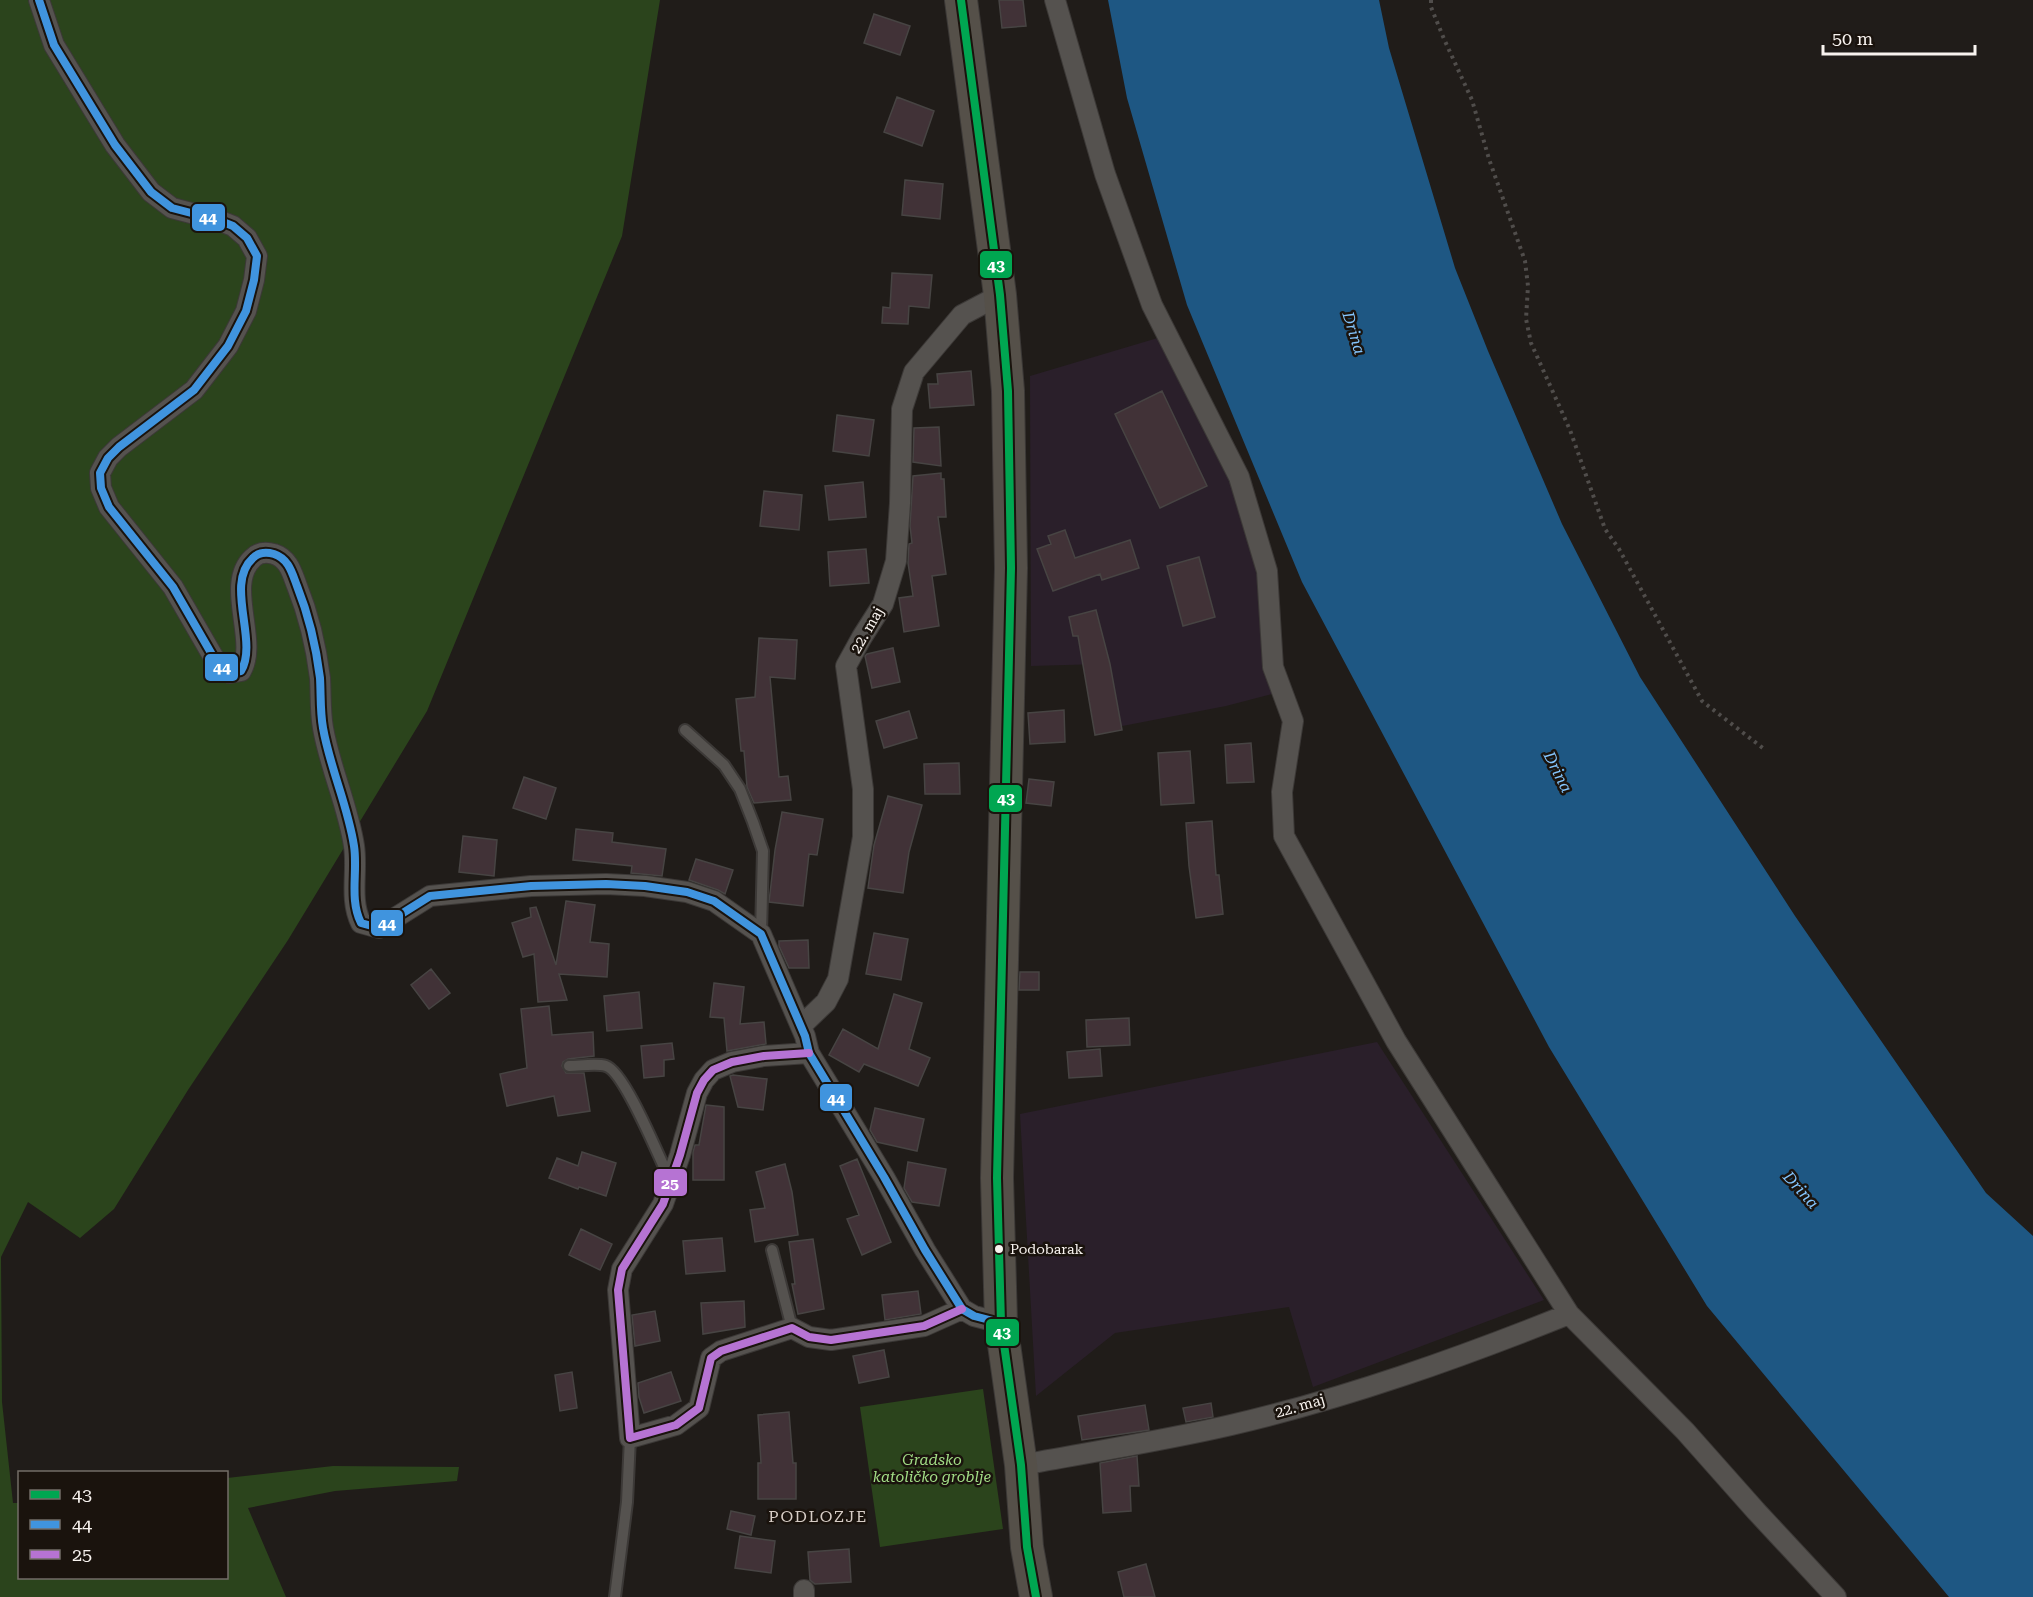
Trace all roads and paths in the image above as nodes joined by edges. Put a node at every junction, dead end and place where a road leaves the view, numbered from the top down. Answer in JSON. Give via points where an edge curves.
{"nodes":[{"id":1,"x":39,"y":0,"type":"edge"},
{"id":2,"x":961,"y":0,"type":"edge"},
{"id":3,"x":1055,"y":0,"type":"edge"},
{"id":4,"x":1431,"y":0,"type":"edge"},
{"id":5,"x":999,"y":295,"type":"junction"},
{"id":6,"x":685,"y":730,"type":"dead end"},
{"id":7,"x":1764,"y":749,"type":"dead end"},
{"id":8,"x":761,"y":934,"type":"junction"},
{"id":9,"x":801,"y":1026,"type":"junction"},
{"id":10,"x":810,"y":1053,"type":"junction"},
{"id":11,"x":569,"y":1066,"type":"dead end"},
{"id":12,"x":670,"y":1180,"type":"junction"},
{"id":13,"x":772,"y":1250,"type":"dead end"},
{"id":14,"x":962,"y":1309,"type":"junction"},
{"id":15,"x":1569,"y":1314,"type":"junction"},
{"id":16,"x":1001,"y":1323,"type":"junction"},
{"id":17,"x":792,"y":1328,"type":"junction"},
{"id":18,"x":630,"y":1438,"type":"junction"},
{"id":19,"x":1021,"y":1465,"type":"junction"},
{"id":20,"x":615,"y":1597,"type":"edge"},
{"id":21,"x":1036,"y":1597,"type":"edge"},
{"id":22,"x":1836,"y":1597,"type":"edge"}],
"edges":[{"from":1,"to":8,"type":"street","via":[[54,45],[115,145],[151,192],[172,208],[233,226],[247,238],[257,256],[246,311],[228,346],[194,390],[108,458],[100,472],[101,488],[109,507],[172,587],[218,665],[230,673],[241,671],[246,663],[242,589],[248,564],[254,556],[267,552],[288,564],[308,613],[315,646],[323,728],[355,849],[357,915],[361,923],[379,928],[430,896],[531,886],[645,886],[687,892],[714,901]]},
{"from":2,"to":5,"type":"main road"},
{"from":3,"to":15,"type":"street","via":[[1105,174],[1152,305],[1239,477],[1267,571],[1273,667],[1293,721],[1282,792],[1284,836],[1396,1041]]},
{"from":4,"to":7,"type":"path","via":[[1472,100],[1525,261],[1526,320],[1531,343],[1570,430],[1605,529],[1702,701]]},
{"from":5,"to":9,"type":"street","name":"22. maj","via":[[962,315],[914,372],[902,409],[896,561],[883,604],[846,666],[863,789],[863,837],[838,979],[826,1002]]},
{"from":5,"to":16,"type":"main road","via":[[1008,391],[1011,568],[997,1166]]},
{"from":6,"to":8,"type":"lane","via":[[724,765],[740,789],[753,822],[763,851]]},
{"from":8,"to":9,"type":"street"},
{"from":9,"to":10,"type":"street"},
{"from":10,"to":12,"type":"street","via":[[764,1056],[713,1070],[697,1093]]},
{"from":10,"to":14,"type":"street"},
{"from":11,"to":12,"type":"lane","via":[[607,1066],[616,1074],[633,1100]]},
{"from":12,"to":18,"type":"street","via":[[663,1204],[622,1269],[618,1290]]},
{"from":13,"to":17,"type":"lane"},
{"from":14,"to":16,"type":"street"},
{"from":14,"to":17,"type":"street","via":[[924,1326],[831,1340],[809,1337]]},
{"from":15,"to":19,"type":"street","name":"22. maj","via":[[1377,1384],[1279,1413]]},
{"from":15,"to":22,"type":"street","via":[[1685,1431]]},
{"from":16,"to":19,"type":"main road"},
{"from":17,"to":18,"type":"street","via":[[721,1351],[711,1358],[699,1408],[676,1425]]},
{"from":18,"to":20,"type":"lane","via":[[627,1502]]},
{"from":19,"to":21,"type":"main road","via":[[1027,1546]]}]}
